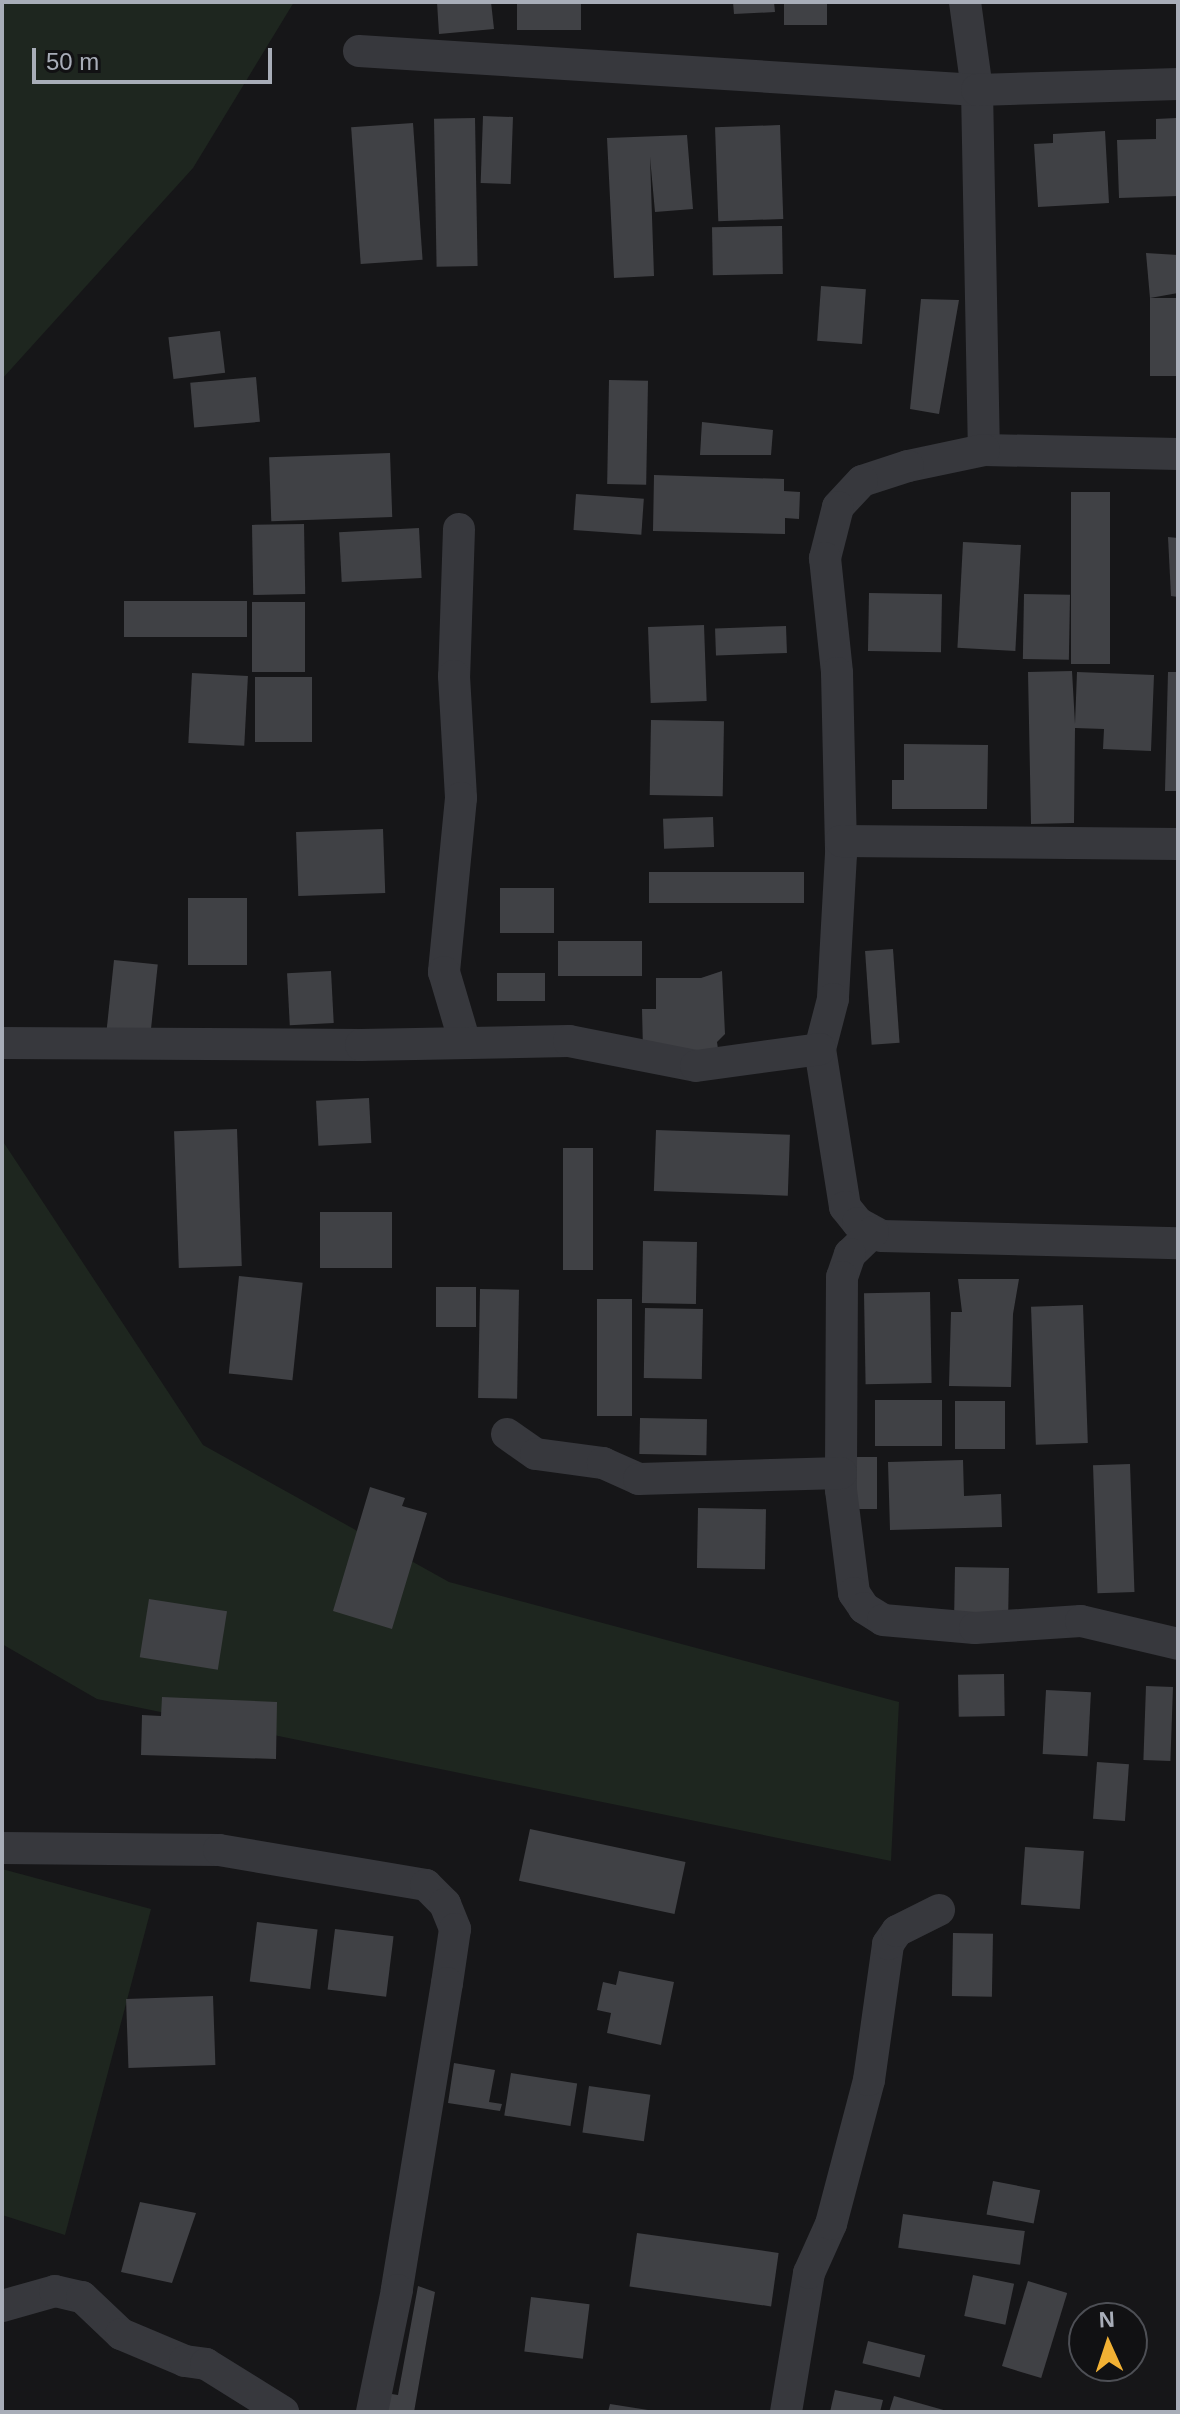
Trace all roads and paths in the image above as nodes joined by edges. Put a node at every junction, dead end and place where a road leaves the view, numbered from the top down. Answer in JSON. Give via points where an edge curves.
{"nodes":[{"id":1,"x":965,"y":2,"type":"edge"},
{"id":2,"x":359,"y":51,"type":"dead end"},
{"id":3,"x":1178,"y":84,"type":"edge"},
{"id":4,"x":977,"y":90,"type":"junction"},
{"id":5,"x":984,"y":450,"type":"junction"},
{"id":6,"x":1178,"y":454,"type":"edge"},
{"id":7,"x":459,"y":529,"type":"dead end"},
{"id":8,"x":841,"y":841,"type":"junction"},
{"id":9,"x":1178,"y":844,"type":"edge"},
{"id":10,"x":2,"y":1043,"type":"edge"},
{"id":11,"x":465,"y":1043,"type":"junction"},
{"id":12,"x":820,"y":1049,"type":"junction"},
{"id":13,"x":873,"y":1232,"type":"junction"},
{"id":14,"x":1178,"y":1243,"type":"edge"},
{"id":15,"x":507,"y":1434,"type":"dead end"},
{"id":16,"x":841,"y":1473,"type":"junction"},
{"id":17,"x":1178,"y":1644,"type":"edge"},
{"id":18,"x":2,"y":1848,"type":"edge"},
{"id":19,"x":939,"y":1910,"type":"dead end"},
{"id":20,"x":2,"y":2306,"type":"edge"},
{"id":21,"x":283,"y":2412,"type":"edge"},
{"id":22,"x":372,"y":2412,"type":"edge"},
{"id":23,"x":786,"y":2412,"type":"edge"}],
"edges":[{"from":1,"to":4,"type":"street"},
{"from":2,"to":4,"type":"street"},
{"from":3,"to":4,"type":"street"},
{"from":4,"to":5,"type":"street"},
{"from":5,"to":6,"type":"street"},
{"from":5,"to":8,"type":"street","via":[[862,481],[838,507],[825,558],[837,673]]},
{"from":7,"to":11,"type":"street","via":[[454,676],[461,798],[444,972]]},
{"from":8,"to":9,"type":"street"},
{"from":8,"to":12,"type":"street","via":[[833,999]]},
{"from":10,"to":11,"type":"street"},
{"from":11,"to":12,"type":"street","via":[[569,1041],[696,1066]]},
{"from":12,"to":13,"type":"street","via":[[845,1207]]},
{"from":13,"to":14,"type":"street"},
{"from":13,"to":16,"type":"street","via":[[850,1254],[842,1277]]},
{"from":15,"to":16,"type":"street","via":[[536,1454],[603,1463],[639,1479]]},
{"from":16,"to":17,"type":"street","via":[[854,1593],[864,1608],[883,1620],[975,1628],[1081,1621]]},
{"from":18,"to":22,"type":"street","via":[[219,1850],[426,1885],[445,1904],[455,1929]]},
{"from":19,"to":23,"type":"street","via":[[897,1931],[888,1944],[869,2080],[831,2224],[809,2273]]},
{"from":20,"to":21,"type":"street","via":[[55,2291],[82,2297],[121,2334],[152,2350],[206,2364]]}]}
